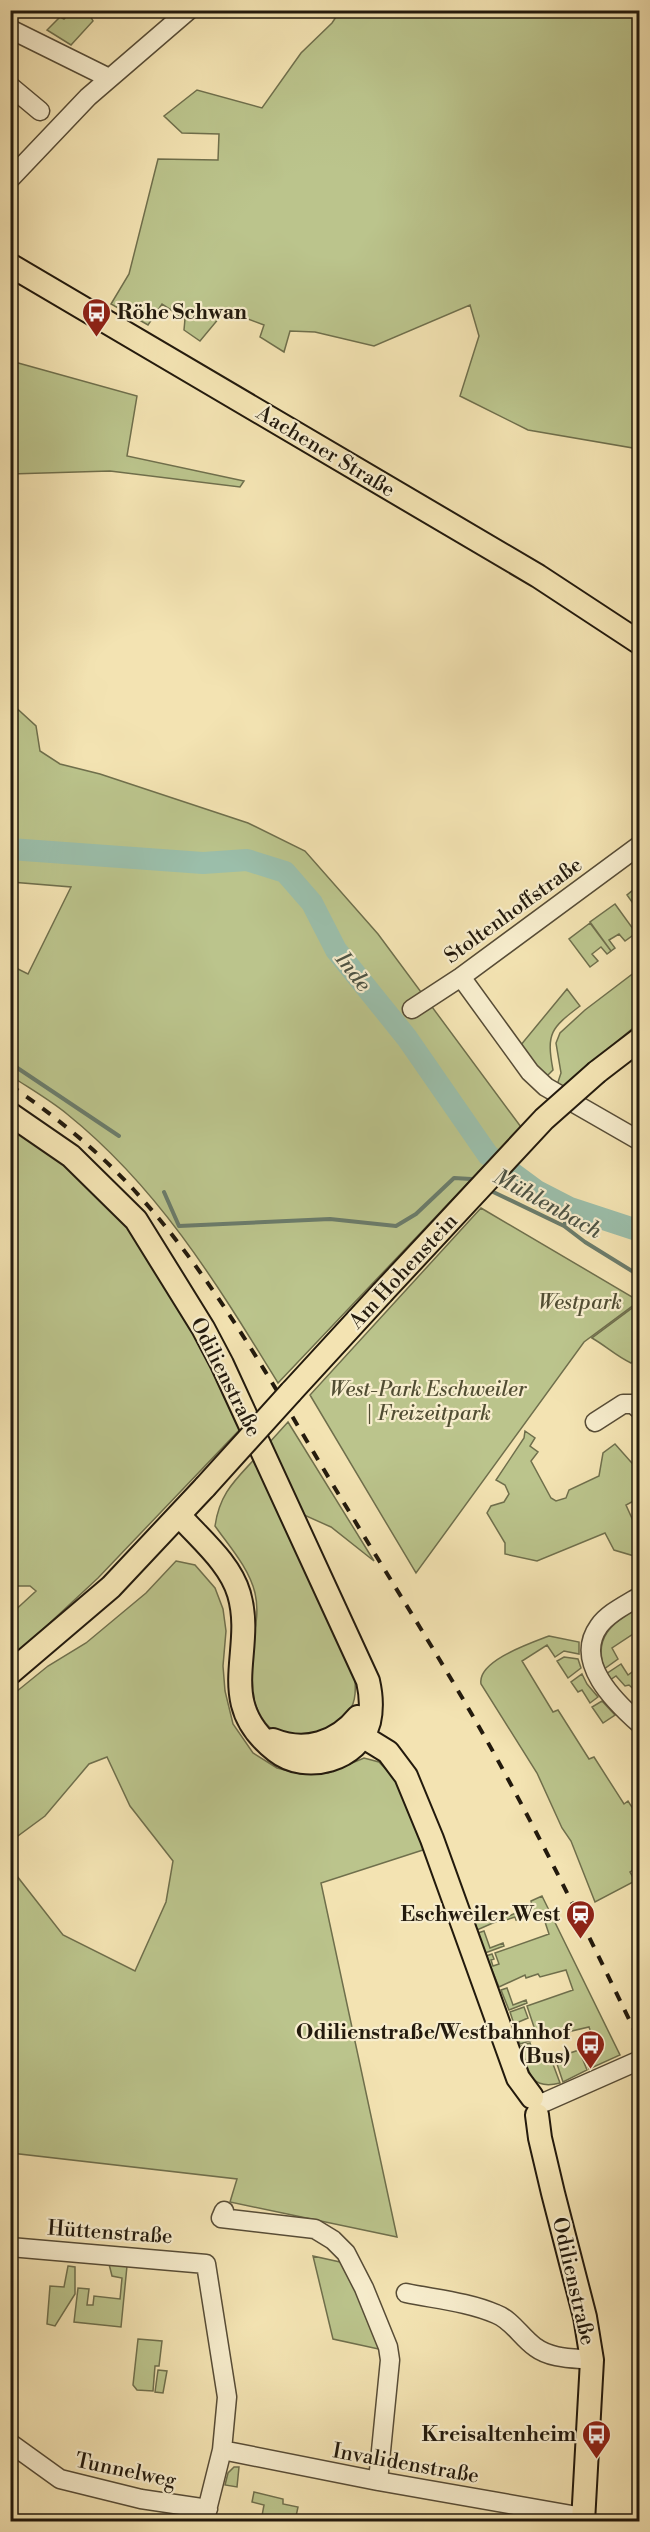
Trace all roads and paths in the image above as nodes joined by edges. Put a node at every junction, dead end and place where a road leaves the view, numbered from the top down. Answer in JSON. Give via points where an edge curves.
{"nodes":[{"id":1,"x":189,"y":10,"type":"edge"},
{"id":2,"x":10,"y":29,"type":"edge"},
{"id":3,"x":109,"y":78,"type":"junction"},
{"id":4,"x":10,"y":86,"type":"edge"},
{"id":5,"x":40,"y":111,"type":"dead end"},
{"id":6,"x":10,"y":179,"type":"edge"},
{"id":7,"x":10,"y":265,"type":"edge"},
{"id":8,"x":639,"y":643,"type":"edge"},
{"id":9,"x":639,"y":846,"type":"edge"},
{"id":10,"x":462,"y":977,"type":"junction"},
{"id":11,"x":412,"y":1010,"type":"dead end"},
{"id":12,"x":639,"y":1039,"type":"edge"},
{"id":13,"x":10,"y":1114,"type":"edge"},
{"id":14,"x":639,"y":1142,"type":"edge"},
{"id":15,"x":639,"y":1410,"type":"edge"},
{"id":16,"x":595,"y":1422,"type":"dead end"},
{"id":17,"x":179,"y":1515,"type":"junction"},
{"id":18,"x":639,"y":1596,"type":"edge"},
{"id":19,"x":10,"y":1673,"type":"edge"},
{"id":20,"x":639,"y":1724,"type":"edge"},
{"id":21,"x":356,"y":1732,"type":"junction"},
{"id":22,"x":639,"y":2060,"type":"edge"},
{"id":23,"x":538,"y":2105,"type":"junction"},
{"id":24,"x":224,"y":2211,"type":"dead end"},
{"id":25,"x":10,"y":2247,"type":"edge"},
{"id":26,"x":406,"y":2293,"type":"dead end"},
{"id":27,"x":592,"y":2360,"type":"junction"},
{"id":28,"x":10,"y":2443,"type":"edge"},
{"id":29,"x":222,"y":2450,"type":"junction"},
{"id":30,"x":378,"y":2481,"type":"junction"},
{"id":31,"x":206,"y":2515,"type":"edge"},
{"id":32,"x":583,"y":2519,"type":"edge"}],
"edges":[{"from":1,"to":3,"type":"street"},
{"from":2,"to":3,"type":"street"},
{"from":3,"to":6,"type":"street"},
{"from":4,"to":5,"type":"street"},
{"from":7,"to":8,"type":"main road","name":"Aachener Straße","via":[[538,576]]},
{"from":9,"to":10,"type":"street","name":"Stoltenhoffstraße"},
{"from":10,"to":11,"type":"street","name":"Stoltenhoffstraße"},
{"from":10,"to":14,"type":"street","via":[[530,1072],[546,1088]]},
{"from":12,"to":17,"type":"main road","name":"Am Hohenstein","bridge":true,"via":[[544,1119]]},
{"from":13,"to":21,"type":"main road","name":"Odilienstraße","via":[[71,1156],[136,1220],[197,1318],[362,1665],[370,1690],[369,1722]]},
{"from":15,"to":16,"type":"street","via":[[628,1403]]},
{"from":17,"to":19,"type":"main road","name":"Am Hohenstein","via":[[111,1587]]},
{"from":17,"to":21,"type":"main road","via":[[228,1570],[240,1596],[240,1685],[243,1704],[256,1731],[276,1752],[302,1762],[324,1762],[336,1757],[355,1746]]},
{"from":18,"to":20,"type":"street","via":[[600,1625],[591,1647],[602,1683]]},
{"from":21,"to":23,"type":"main road","name":"Odilienstraße","via":[[388,1752],[406,1776],[518,2078]]},
{"from":22,"to":23,"type":"street"},
{"from":23,"to":27,"type":"main road","name":"Odilienstraße","via":[[540,2138]]},
{"from":24,"to":30,"type":"street","via":[[221,2218],[315,2229],[346,2253],[364,2288],[390,2360]]},
{"from":25,"to":29,"type":"street","name":"Hüttenstraße","via":[[206,2264],[227,2397]]},
{"from":26,"to":27,"type":"street","via":[[484,2309],[499,2315],[545,2353]]},
{"from":27,"to":32,"type":"main road","name":"Odilienstraße"},
{"from":28,"to":31,"type":"street","name":"Tunnelweg","via":[[60,2479]]},
{"from":29,"to":30,"type":"street","name":"Invalidenstraße"},
{"from":29,"to":31,"type":"street"},
{"from":30,"to":32,"type":"street","name":"Invalidenstraße"}]}
